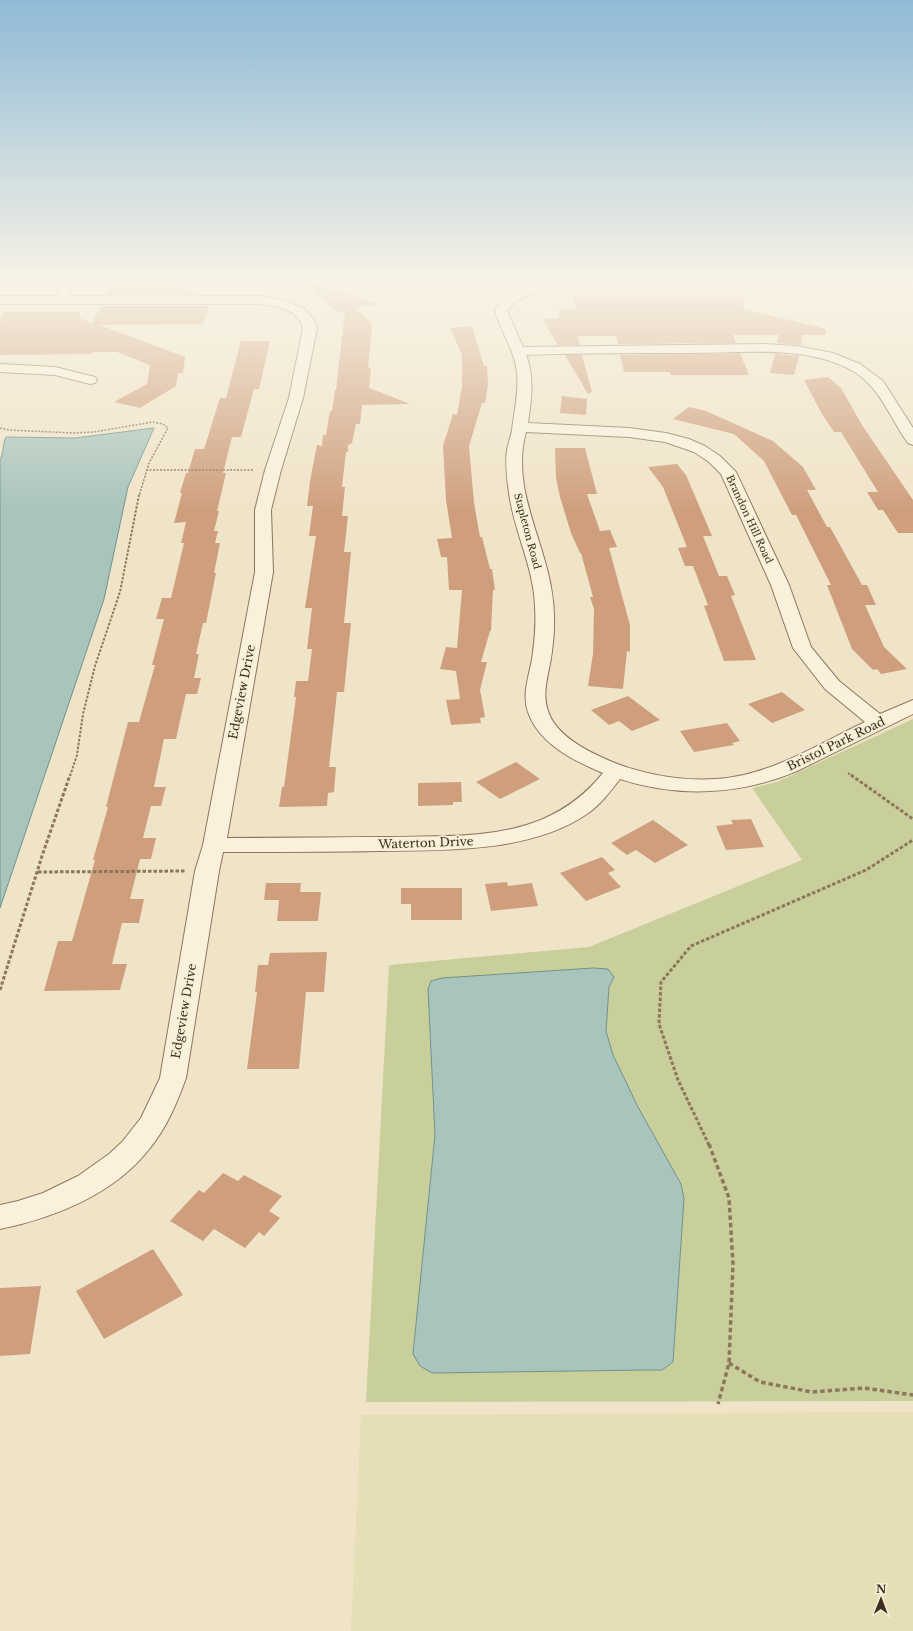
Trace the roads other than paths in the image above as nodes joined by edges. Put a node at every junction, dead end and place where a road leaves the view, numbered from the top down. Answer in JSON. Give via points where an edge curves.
{"nodes":[{"id":1,"x":304,"y":358,"type":"edge"},
{"id":2,"x":521,"y":358,"type":"edge"},
{"id":3,"x":833,"y":358,"type":"edge"},
{"id":4,"x":0,"y":368,"type":"edge"},
{"id":5,"x":90,"y":380,"type":"dead end"},
{"id":6,"x":519,"y":427,"type":"junction"},
{"id":7,"x":913,"y":440,"type":"edge"},
{"id":8,"x":913,"y":706,"type":"edge"},
{"id":9,"x":879,"y":723,"type":"junction"},
{"id":10,"x":615,"y":772,"type":"junction"},
{"id":11,"x":214,"y":845,"type":"junction"},
{"id":12,"x":0,"y":1217,"type":"edge"}],
"edges":[{"from":1,"to":11,"type":"street","name":"Edgeview Drive","via":[[263,510],[264,572]]},
{"from":2,"to":6,"type":"street","name":"Stapleton Road","via":[[524,370],[524,400]]},
{"from":3,"to":7,"type":"street","via":[[854,366],[878,384]]},
{"from":4,"to":5,"type":"street","via":[[55,371]]},
{"from":6,"to":9,"type":"street","name":"Brandon Hill Road","via":[[653,435],[689,445],[716,460],[728,472],[774,571],[802,648],[832,685]]},
{"from":6,"to":10,"type":"street","name":"Stapleton Road","via":[[514,455],[517,495],[537,564],[544,601],[544,650],[536,685],[536,704],[539,714],[553,735],[569,748]]},
{"from":8,"to":9,"type":"street","name":"Bristol Park Road"},
{"from":9,"to":10,"type":"street","name":"Bristol Park Road","via":[[805,760],[751,780],[722,785],[685,784]]},
{"from":10,"to":11,"type":"street","name":"Waterton Drive","via":[[595,797],[572,814],[526,833],[497,839],[469,842]]},
{"from":11,"to":12,"type":"street","name":"Edgeview Drive","via":[[207,870],[172,1078],[164,1103],[151,1127],[133,1150],[79,1189],[48,1204]]}]}
